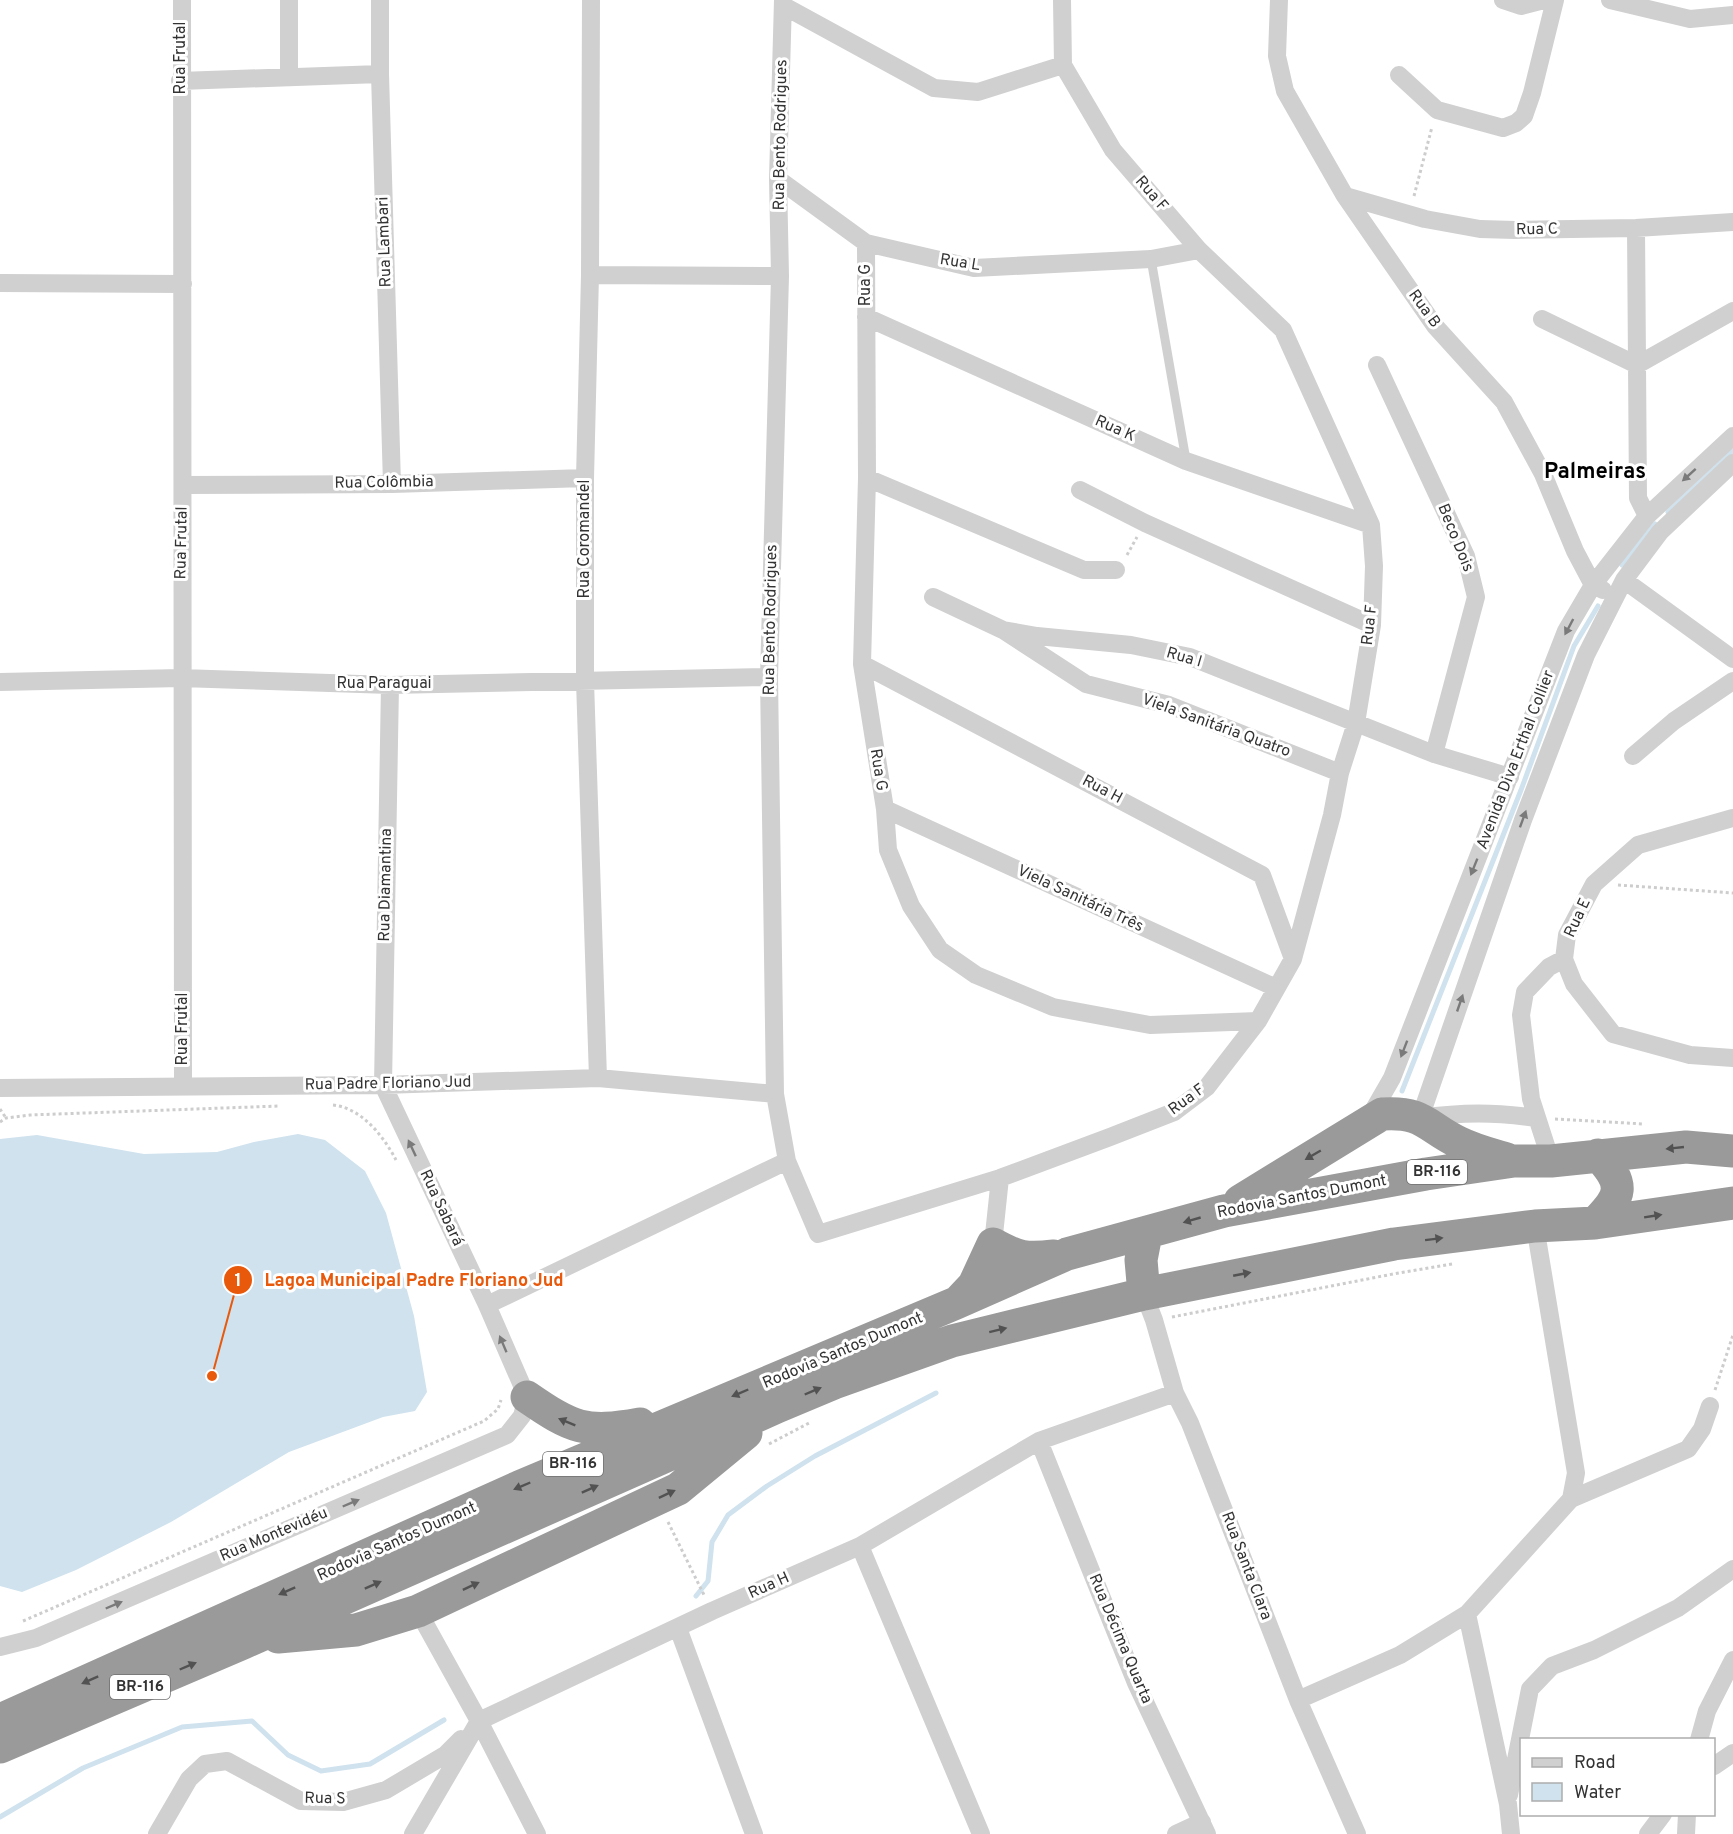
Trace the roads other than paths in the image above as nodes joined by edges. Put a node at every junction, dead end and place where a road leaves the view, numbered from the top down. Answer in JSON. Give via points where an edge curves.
{"nodes":[{"id":1,"x":182,"y":0,"type":"edge"},
{"id":2,"x":289,"y":0,"type":"edge"},
{"id":3,"x":380,"y":0,"type":"edge"},
{"id":4,"x":591,"y":0,"type":"edge"},
{"id":5,"x":1062,"y":0,"type":"edge"},
{"id":6,"x":1279,"y":0,"type":"edge"},
{"id":7,"x":1503,"y":0,"type":"edge"},
{"id":8,"x":1544,"y":0,"type":"edge"},
{"id":9,"x":1555,"y":0,"type":"edge"},
{"id":10,"x":1610,"y":0,"type":"edge"},
{"id":11,"x":784,"y":3,"type":"edge"},
{"id":12,"x":1733,"y":15,"type":"edge"},
{"id":13,"x":1064,"y":65,"type":"junction"},
{"id":14,"x":380,"y":74,"type":"junction"},
{"id":15,"x":1399,"y":75,"type":"dead end"},
{"id":16,"x":289,"y":77,"type":"junction"},
{"id":17,"x":180,"y":81,"type":"junction"},
{"id":18,"x":778,"y":179,"type":"junction"},
{"id":19,"x":1345,"y":196,"type":"junction"},
{"id":20,"x":1733,"y":222,"type":"edge"},
{"id":21,"x":1636,"y":228,"type":"junction"},
{"id":22,"x":866,"y":243,"type":"junction"},
{"id":23,"x":1199,"y":250,"type":"junction"},
{"id":24,"x":1151,"y":259,"type":"junction"},
{"id":25,"x":590,"y":275,"type":"junction"},
{"id":26,"x":780,"y":276,"type":"junction"},
{"id":27,"x":0,"y":284,"type":"edge"},
{"id":28,"x":183,"y":284,"type":"junction"},
{"id":29,"x":1733,"y":311,"type":"edge"},
{"id":30,"x":866,"y":317,"type":"junction"},
{"id":31,"x":1542,"y":319,"type":"dead end"},
{"id":32,"x":1377,"y":365,"type":"dead end"},
{"id":33,"x":1637,"y":365,"type":"junction"},
{"id":34,"x":1733,"y":436,"type":"edge"},
{"id":35,"x":1186,"y":461,"type":"junction"},
{"id":36,"x":1733,"y":463,"type":"edge"},
{"id":37,"x":585,"y":478,"type":"junction"},
{"id":38,"x":867,"y":478,"type":"junction"},
{"id":39,"x":392,"y":484,"type":"junction"},
{"id":40,"x":183,"y":485,"type":"junction"},
{"id":41,"x":1080,"y":490,"type":"dead end"},
{"id":42,"x":1647,"y":516,"type":"junction"},
{"id":43,"x":1371,"y":525,"type":"junction"},
{"id":44,"x":1116,"y":570,"type":"road end"},
{"id":45,"x":1624,"y":580,"type":"junction"},
{"id":46,"x":1593,"y":585,"type":"junction"},
{"id":47,"x":933,"y":597,"type":"dead end"},
{"id":48,"x":1614,"y":597,"type":"junction"},
{"id":49,"x":1372,"y":625,"type":"junction"},
{"id":50,"x":1003,"y":630,"type":"junction"},
{"id":51,"x":1733,"y":659,"type":"edge"},
{"id":52,"x":862,"y":664,"type":"junction"},
{"id":53,"x":769,"y":677,"type":"junction"},
{"id":54,"x":181,"y":678,"type":"junction"},
{"id":55,"x":585,"y":681,"type":"junction"},
{"id":56,"x":1733,"y":681,"type":"edge"},
{"id":57,"x":0,"y":682,"type":"edge"},
{"id":58,"x":390,"y":685,"type":"junction"},
{"id":59,"x":1356,"y":723,"type":"junction"},
{"id":60,"x":1434,"y":754,"type":"junction"},
{"id":61,"x":1633,"y":756,"type":"dead end"},
{"id":62,"x":1340,"y":773,"type":"junction"},
{"id":63,"x":1510,"y":777,"type":"junction"},
{"id":64,"x":885,"y":809,"type":"junction"},
{"id":65,"x":1733,"y":818,"type":"edge"},
{"id":66,"x":1293,"y":959,"type":"junction"},
{"id":67,"x":1564,"y":959,"type":"junction"},
{"id":68,"x":1276,"y":988,"type":"junction"},
{"id":69,"x":1258,"y":1021,"type":"junction"},
{"id":70,"x":1733,"y":1058,"type":"edge"},
{"id":71,"x":598,"y":1078,"type":"junction"},
{"id":72,"x":383,"y":1085,"type":"junction"},
{"id":73,"x":183,"y":1087,"type":"junction"},
{"id":74,"x":0,"y":1088,"type":"edge"},
{"id":75,"x":775,"y":1094,"type":"junction"},
{"id":76,"x":1420,"y":1118,"type":"junction"},
{"id":77,"x":1537,"y":1118,"type":"junction"},
{"id":78,"x":1364,"y":1126,"type":"junction"},
{"id":79,"x":1733,"y":1151,"type":"edge"},
{"id":80,"x":1598,"y":1155,"type":"junction"},
{"id":81,"x":787,"y":1161,"type":"junction"},
{"id":82,"x":1514,"y":1161,"type":"junction"},
{"id":83,"x":1551,"y":1161,"type":"junction"},
{"id":84,"x":1000,"y":1178,"type":"junction"},
{"id":85,"x":1733,"y":1203,"type":"edge"},
{"id":86,"x":1224,"y":1211,"type":"junction"},
{"id":87,"x":1594,"y":1223,"type":"junction"},
{"id":88,"x":1535,"y":1226,"type":"junction"},
{"id":89,"x":818,"y":1234,"type":"joint"},
{"id":90,"x":1146,"y":1234,"type":"junction"},
{"id":91,"x":993,"y":1244,"type":"junction"},
{"id":92,"x":1067,"y":1254,"type":"junction"},
{"id":93,"x":956,"y":1303,"type":"junction"},
{"id":94,"x":487,"y":1305,"type":"junction"},
{"id":95,"x":1149,"y":1307,"type":"junction"},
{"id":96,"x":1175,"y":1393,"type":"junction"},
{"id":97,"x":515,"y":1395,"type":"junction"},
{"id":98,"x":1710,"y":1406,"type":"road end"},
{"id":99,"x":777,"y":1407,"type":"junction"},
{"id":100,"x":686,"y":1416,"type":"junction"},
{"id":101,"x":1039,"y":1442,"type":"junction"},
{"id":102,"x":1570,"y":1499,"type":"junction"},
{"id":103,"x":860,"y":1546,"type":"junction"},
{"id":104,"x":1733,"y":1569,"type":"edge"},
{"id":105,"x":418,"y":1611,"type":"junction"},
{"id":106,"x":1467,"y":1614,"type":"junction"},
{"id":107,"x":678,"y":1628,"type":"junction"},
{"id":108,"x":243,"y":1643,"type":"junction"},
{"id":109,"x":0,"y":1647,"type":"edge"},
{"id":110,"x":1733,"y":1660,"type":"edge"},
{"id":111,"x":1298,"y":1700,"type":"junction"},
{"id":112,"x":479,"y":1721,"type":"junction"},
{"id":113,"x":2,"y":1725,"type":"edge"},
{"id":114,"x":37,"y":1731,"type":"junction"},
{"id":115,"x":1521,"y":1738,"type":"edge"},
{"id":116,"x":1700,"y":1738,"type":"edge"},
{"id":117,"x":1520,"y":1741,"type":"edge"},
{"id":118,"x":1733,"y":1753,"type":"edge"},
{"id":119,"x":0,"y":1757,"type":"edge"},
{"id":120,"x":1715,"y":1765,"type":"edge"},
{"id":121,"x":1508,"y":1804,"type":"junction"},
{"id":122,"x":1662,"y":1816,"type":"edge"},
{"id":123,"x":1687,"y":1816,"type":"edge"},
{"id":124,"x":1204,"y":1828,"type":"edge"},
{"id":125,"x":157,"y":1834,"type":"edge"},
{"id":126,"x":413,"y":1834,"type":"edge"},
{"id":127,"x":537,"y":1834,"type":"edge"},
{"id":128,"x":754,"y":1834,"type":"edge"},
{"id":129,"x":981,"y":1834,"type":"edge"},
{"id":130,"x":1176,"y":1834,"type":"edge"},
{"id":131,"x":1357,"y":1834,"type":"edge"},
{"id":132,"x":1511,"y":1834,"type":"edge"},
{"id":133,"x":1648,"y":1834,"type":"edge"},
{"id":134,"x":1686,"y":1834,"type":"edge"}],
"edges":[{"from":1,"to":17,"type":"street","name":"Rua Frutal"},
{"from":2,"to":16,"type":"street"},
{"from":3,"to":14,"type":"street","name":"Rua Lambari"},
{"from":4,"to":25,"type":"street","name":"Rua Coromandel"},
{"from":5,"to":13,"type":"street","name":"Rua F"},
{"from":6,"to":19,"type":"street","name":"Rua B","via":[[1277,56],[1285,91]]},
{"from":7,"to":8,"type":"street","via":[[1521,6]]},
{"from":9,"to":15,"type":"street","via":[[1532,93],[1524,116],[1516,123],[1503,128],[1437,110]]},
{"from":10,"to":12,"type":"street","via":[[1690,18]]},
{"from":11,"to":13,"type":"street","via":[[934,88],[978,92]]},
{"from":11,"to":18,"type":"street","name":"Rua Bento Rodrigues"},
{"from":13,"to":23,"type":"street","name":"Rua F","via":[[1113,150]]},
{"from":14,"to":16,"type":"street"},
{"from":14,"to":39,"type":"street","name":"Rua Lambari"},
{"from":16,"to":17,"type":"street"},
{"from":17,"to":28,"type":"street","name":"Rua Frutal"},
{"from":18,"to":22,"type":"street","name":"Rua L"},
{"from":18,"to":26,"type":"street","name":"Rua Bento Rodrigues"},
{"from":19,"to":21,"type":"street","name":"Rua C","via":[[1409,215],[1480,229]]},
{"from":19,"to":46,"type":"street","name":"Rua B","via":[[1435,326],[1504,402],[1543,474]]},
{"from":20,"to":21,"type":"street","name":"Rua C"},
{"from":21,"to":33,"type":"street"},
{"from":22,"to":24,"type":"street","name":"Rua L","via":[[974,268]]},
{"from":22,"to":30,"type":"street","name":"Rua G"},
{"from":23,"to":24,"type":"street","name":"Rua L"},
{"from":23,"to":43,"type":"street","name":"Rua F","via":[[1283,330]]},
{"from":24,"to":35,"type":"lane"},
{"from":25,"to":26,"type":"street"},
{"from":25,"to":37,"type":"street","name":"Rua Coromandel"},
{"from":26,"to":53,"type":"street","name":"Rua Bento Rodrigues"},
{"from":27,"to":28,"type":"street"},
{"from":28,"to":40,"type":"street","name":"Rua Frutal"},
{"from":29,"to":33,"type":"street"},
{"from":30,"to":35,"type":"street","name":"Rua K"},
{"from":30,"to":38,"type":"street","name":"Rua G"},
{"from":31,"to":33,"type":"street"},
{"from":32,"to":60,"type":"street","name":"Beco Dois","via":[[1466,556],[1476,597]]},
{"from":33,"to":42,"type":"street","via":[[1638,498]]},
{"from":34,"to":42,"type":"street","name":"Avenida Diva Erthal Collier","one_way":true},
{"from":35,"to":43,"type":"street","name":"Rua K"},
{"from":36,"to":45,"type":"street","name":"Avenida Diva Erthal Collier","via":[[1660,532]]},
{"from":37,"to":39,"type":"street","name":"Rua Colômbia"},
{"from":37,"to":55,"type":"street","name":"Rua Coromandel"},
{"from":38,"to":44,"type":"street","via":[[1084,570]]},
{"from":38,"to":52,"type":"street","name":"Rua G"},
{"from":39,"to":40,"type":"street","name":"Rua Colômbia"},
{"from":40,"to":54,"type":"street","name":"Rua Frutal"},
{"from":41,"to":49,"type":"street"},
{"from":42,"to":46,"type":"street","name":"Avenida Diva Erthal Collier"},
{"from":43,"to":49,"type":"street","name":"Rua F"},
{"from":45,"to":48,"type":"street","name":"Avenida Diva Erthal Collier"},
{"from":45,"to":51,"type":"street"},
{"from":46,"to":48,"type":"street"},
{"from":46,"to":63,"type":"street","name":"Avenida Diva Erthal Collier","one_way":true,"via":[[1566,631]]},
{"from":47,"to":50,"type":"street","name":"Viela Sanitária Quatro"},
{"from":76,"to":48,"type":"street","name":"Avenida Diva Erthal Collier","one_way":true,"via":[[1523,820],[1587,655]]},
{"from":49,"to":59,"type":"street","name":"Rua F"},
{"from":50,"to":59,"type":"street","name":"Rua I","via":[[1131,645],[1190,657]]},
{"from":50,"to":62,"type":"street","name":"Viela Sanitária Quatro","via":[[1086,684],[1169,705]]},
{"from":52,"to":64,"type":"street","name":"Rua G"},
{"from":52,"to":66,"type":"street","name":"Rua H","via":[[1262,875]]},
{"from":53,"to":55,"type":"street","name":"Rua Paraguai"},
{"from":53,"to":75,"type":"street","name":"Rua Bento Rodrigues"},
{"from":54,"to":57,"type":"street","name":"Rua Paraguai"},
{"from":54,"to":58,"type":"street","name":"Rua Paraguai"},
{"from":54,"to":73,"type":"street","name":"Rua Frutal"},
{"from":55,"to":58,"type":"street","name":"Rua Paraguai"},
{"from":55,"to":71,"type":"street","name":"Rua Coromandel"},
{"from":56,"to":61,"type":"street","via":[[1674,721]]},
{"from":58,"to":72,"type":"street","name":"Rua Diamantina"},
{"from":59,"to":60,"type":"street","name":"Rua I"},
{"from":59,"to":62,"type":"street","name":"Rua F"},
{"from":60,"to":63,"type":"street","name":"Rua I"},
{"from":62,"to":66,"type":"street","name":"Rua F"},
{"from":63,"to":78,"type":"street","name":"Avenida Diva Erthal Collier","one_way":true,"via":[[1392,1078]]},
{"from":64,"to":68,"type":"street","name":"Viela Sanitária Três"},
{"from":64,"to":69,"type":"street","name":"Rua G","via":[[888,850],[911,906],[940,950],[976,975],[1053,1007],[1150,1025]]},
{"from":65,"to":67,"type":"street","name":"Rua E","via":[[1638,844],[1594,884],[1567,935]]},
{"from":66,"to":68,"type":"street","name":"Rua F"},
{"from":67,"to":70,"type":"street","via":[[1574,984],[1613,1034],[1690,1056]]},
{"from":67,"to":77,"type":"street","name":"Rua E","via":[[1550,967],[1526,992],[1521,1015],[1531,1099]]},
{"from":68,"to":69,"type":"street","name":"Rua F"},
{"from":69,"to":84,"type":"street","name":"Rua F","via":[[1207,1087],[1174,1112]]},
{"from":71,"to":72,"type":"street","name":"Rua Padre Floriano Jud"},
{"from":71,"to":75,"type":"street","name":"Rua Padre Floriano Jud"},
{"from":72,"to":73,"type":"street","name":"Rua Padre Floriano Jud"},
{"from":94,"to":72,"type":"street","name":"Rua Sabará","one_way":true},
{"from":73,"to":74,"type":"street","name":"Rua Padre Floriano Jud"},
{"from":75,"to":81,"type":"street","name":"Rua Bento Rodrigues"},
{"from":76,"to":77,"type":"street","via":[[1498,1113]]},
{"from":76,"to":78,"type":"highway","via":[[1382,1114]]},
{"from":76,"to":82,"type":"highway","via":[[1465,1146]]},
{"from":77,"to":83,"type":"street","name":"Rua E"},
{"from":78,"to":86,"type":"highway","one_way":true},
{"from":79,"to":80,"type":"highway","name":"Rodovia Santos Dumont","number":"BR-116","one_way":true,"via":[[1686,1147]]},
{"from":80,"to":83,"type":"highway","name":"Rodovia Santos Dumont","number":"BR-116"},
{"from":80,"to":87,"type":"highway","via":[[1611,1169],[1618,1191],[1613,1205]]},
{"from":81,"to":89,"type":"street","name":"Rua Bento Rodrigues"},
{"from":81,"to":94,"type":"street"},
{"from":82,"to":83,"type":"highway","name":"Rodovia Santos Dumont","number":"BR-116"},
{"from":82,"to":86,"type":"highway","name":"Rodovia Santos Dumont","number":"BR-116"},
{"from":84,"to":89,"type":"street","name":"Rua F"},
{"from":84,"to":91,"type":"street"},
{"from":87,"to":85,"type":"highway","name":"Rodovia Santos Dumont","number":"BR-116","one_way":true},
{"from":86,"to":90,"type":"highway","name":"Rodovia Santos Dumont","number":"BR-116","one_way":true},
{"from":87,"to":88,"type":"highway","name":"Rodovia Santos Dumont","number":"BR-116"},
{"from":95,"to":88,"type":"highway","name":"Rodovia Santos Dumont","number":"BR-116","one_way":true,"via":[[1394,1244]]},
{"from":88,"to":102,"type":"street","via":[[1576,1473]]},
{"from":90,"to":92,"type":"highway","name":"Rodovia Santos Dumont","number":"BR-116"},
{"from":90,"to":95,"type":"highway","via":[[1141,1260]]},
{"from":91,"to":92,"type":"highway","via":[[1016,1256]]},
{"from":91,"to":93,"type":"highway","via":[[974,1285]]},
{"from":92,"to":93,"type":"highway","name":"Rodovia Santos Dumont","number":"BR-116"},
{"from":93,"to":100,"type":"highway","name":"Rodovia Santos Dumont","number":"BR-116","one_way":true},
{"from":97,"to":94,"type":"street","name":"Rua Sabará","one_way":true},
{"from":95,"to":96,"type":"street","name":"Rua Santa Clara"},
{"from":99,"to":95,"type":"highway","name":"Rodovia Santos Dumont","number":"BR-116","one_way":true,"via":[[952,1341]]},
{"from":96,"to":101,"type":"street","name":"Rua H"},
{"from":96,"to":111,"type":"street","name":"Rua Santa Clara"},
{"from":100,"to":97,"type":"highway","one_way":true,"via":[[609,1430],[582,1428]]},
{"from":109,"to":97,"type":"street","name":"Rua Montevidéu","one_way":true,"via":[[36,1638],[507,1435],[522,1416]]},
{"from":98,"to":102,"type":"street","via":[[1702,1429],[1688,1449]]},
{"from":105,"to":99,"type":"highway","one_way":true,"via":[[678,1489]]},
{"from":108,"to":99,"type":"highway","name":"Rodovia Santos Dumont","number":"BR-116","one_way":true},
{"from":100,"to":113,"type":"highway","name":"Rodovia Santos Dumont","number":"BR-116","one_way":true,"via":[[519,1487]]},
{"from":101,"to":103,"type":"street","name":"Rua H"},
{"from":101,"to":124,"type":"street","name":"Rua Décima Quarta","via":[[1136,1683]]},
{"from":102,"to":106,"type":"street"},
{"from":103,"to":107,"type":"street","name":"Rua H"},
{"from":103,"to":129,"type":"street"},
{"from":104,"to":115,"type":"street","via":[[1677,1608],[1594,1650],[1552,1666],[1530,1689]]},
{"from":105,"to":108,"type":"highway","via":[[356,1629]]},
{"from":105,"to":112,"type":"street"},
{"from":106,"to":111,"type":"street","via":[[1400,1655]]},
{"from":106,"to":121,"type":"street"},
{"from":107,"to":112,"type":"street","name":"Rua H"},
{"from":107,"to":128,"type":"street"},
{"from":114,"to":108,"type":"highway","name":"Rodovia Santos Dumont","number":"BR-116","one_way":true},
{"from":110,"to":116,"type":"street","via":[[1707,1711]]},
{"from":111,"to":131,"type":"street","name":"Rua Santa Clara"},
{"from":112,"to":125,"type":"street","name":"Rua S","via":[[445,1755],[386,1790],[343,1802],[301,1801],[227,1761],[205,1764],[189,1779]]},
{"from":112,"to":126,"type":"street"},
{"from":112,"to":127,"type":"street"},
{"from":113,"to":114,"type":"highway","name":"Rodovia Santos Dumont","number":"BR-116"},
{"from":114,"to":119,"type":"highway"},
{"from":117,"to":121,"type":"street"},
{"from":118,"to":120,"type":"street"},
{"from":121,"to":132,"type":"street"},
{"from":122,"to":133,"type":"street"},
{"from":123,"to":134,"type":"street"},
{"from":124,"to":130,"type":"street"}]}
